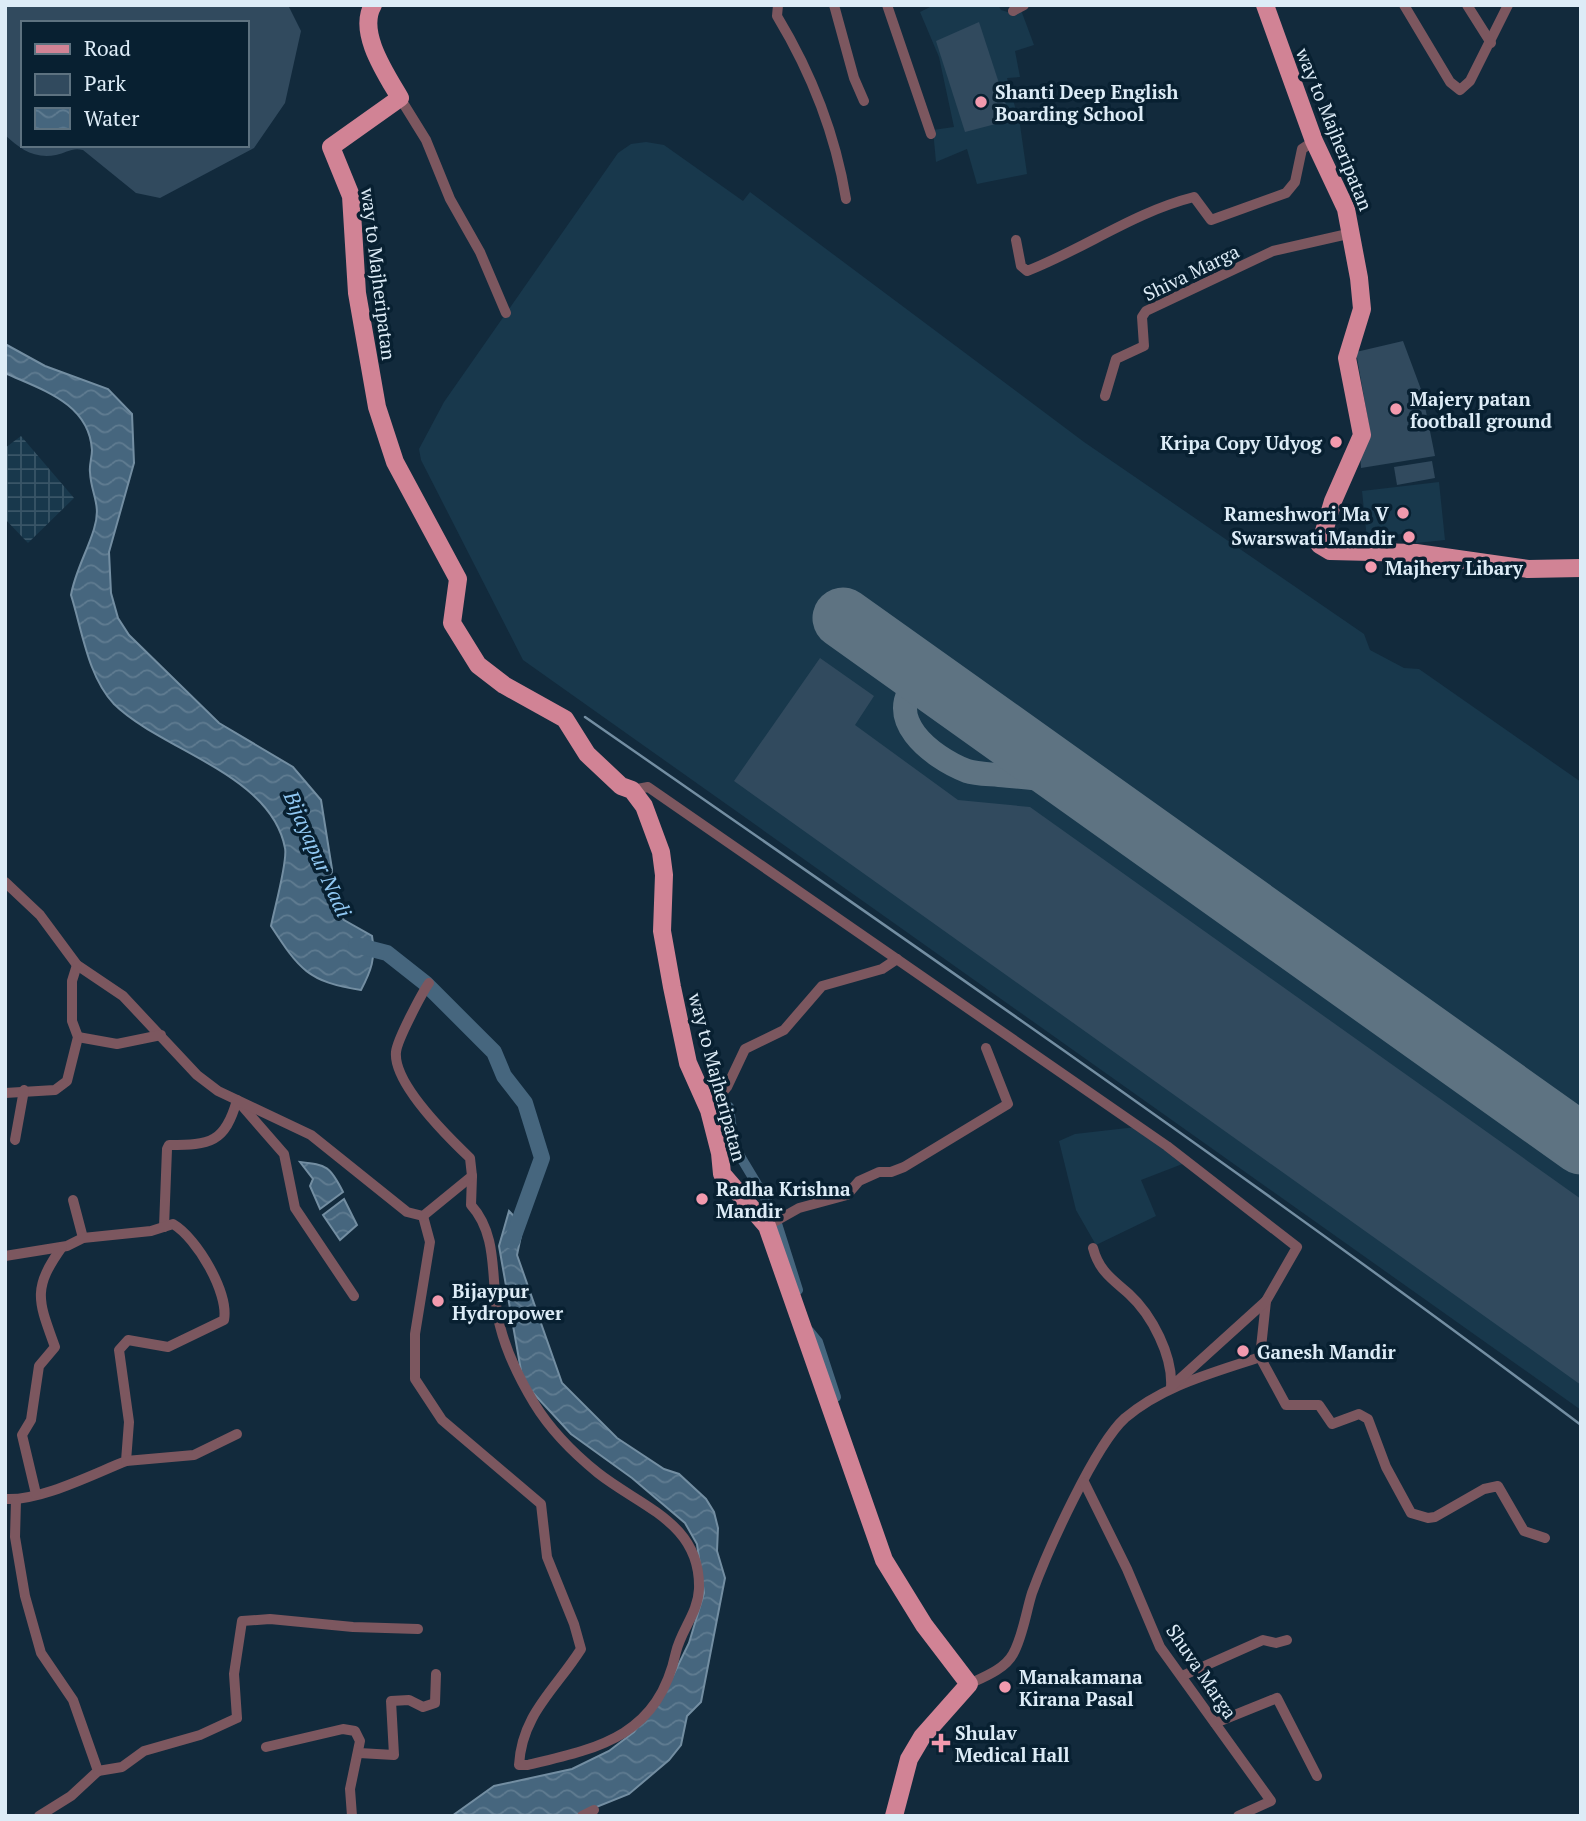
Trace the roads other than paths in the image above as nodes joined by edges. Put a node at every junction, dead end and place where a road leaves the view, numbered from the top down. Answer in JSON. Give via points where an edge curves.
{"nodes":[{"id":1,"x":373,"y":5,"type":"edge"},
{"id":2,"x":778,"y":5,"type":"edge"},
{"id":3,"x":834,"y":5,"type":"edge"},
{"id":4,"x":887,"y":5,"type":"edge"},
{"id":5,"x":1024,"y":5,"type":"edge"},
{"id":6,"x":1265,"y":5,"type":"edge"},
{"id":7,"x":1404,"y":5,"type":"edge"},
{"id":8,"x":1467,"y":5,"type":"edge"},
{"id":9,"x":1508,"y":5,"type":"edge"},
{"id":10,"x":1013,"y":11,"type":"dead end"},
{"id":11,"x":1491,"y":43,"type":"junction"},
{"id":12,"x":400,"y":98,"type":"junction"},
{"id":13,"x":864,"y":100,"type":"dead end"},
{"id":14,"x":931,"y":134,"type":"dead end"},
{"id":15,"x":1314,"y":141,"type":"junction"},
{"id":16,"x":846,"y":199,"type":"dead end"},
{"id":17,"x":1352,"y":233,"type":"junction"},
{"id":18,"x":1016,"y":240,"type":"dead end"},
{"id":19,"x":506,"y":313,"type":"dead end"},
{"id":20,"x":1105,"y":396,"type":"dead end"},
{"id":21,"x":1581,"y":568,"type":"edge"},
{"id":22,"x":632,"y":790,"type":"junction"},
{"id":23,"x":5,"y":882,"type":"edge"},
{"id":24,"x":897,"y":960,"type":"junction"},
{"id":25,"x":76,"y":965,"type":"junction"},
{"id":26,"x":427,"y":986,"type":"dead end"},
{"id":27,"x":161,"y":1035,"type":"junction"},
{"id":28,"x":78,"y":1037,"type":"junction"},
{"id":29,"x":986,"y":1048,"type":"dead end"},
{"id":30,"x":24,"y":1090,"type":"junction"},
{"id":31,"x":5,"y":1093,"type":"edge"},
{"id":32,"x":237,"y":1100,"type":"junction"},
{"id":33,"x":709,"y":1110,"type":"junction"},
{"id":34,"x":15,"y":1140,"type":"dead end"},
{"id":35,"x":472,"y":1177,"type":"junction"},
{"id":36,"x":73,"y":1200,"type":"dead end"},
{"id":37,"x":423,"y":1216,"type":"junction"},
{"id":38,"x":767,"y":1226,"type":"junction"},
{"id":39,"x":164,"y":1227,"type":"junction"},
{"id":40,"x":83,"y":1238,"type":"junction"},
{"id":41,"x":62,"y":1247,"type":"junction"},
{"id":42,"x":1093,"y":1248,"type":"dead end"},
{"id":43,"x":5,"y":1256,"type":"edge"},
{"id":44,"x":354,"y":1296,"type":"dead end"},
{"id":45,"x":1266,"y":1301,"type":"junction"},
{"id":46,"x":1260,"y":1357,"type":"junction"},
{"id":47,"x":1171,"y":1387,"type":"junction"},
{"id":48,"x":237,"y":1434,"type":"dead end"},
{"id":49,"x":126,"y":1461,"type":"junction"},
{"id":50,"x":1084,"y":1482,"type":"junction"},
{"id":51,"x":36,"y":1494,"type":"junction"},
{"id":52,"x":10,"y":1500,"type":"edge"},
{"id":53,"x":1545,"y":1538,"type":"dead end"},
{"id":54,"x":418,"y":1629,"type":"dead end"},
{"id":55,"x":1287,"y":1640,"type":"dead end"},
{"id":56,"x":436,"y":1674,"type":"dead end"},
{"id":57,"x":1182,"y":1676,"type":"junction"},
{"id":58,"x":969,"y":1684,"type":"junction"},
{"id":59,"x":1215,"y":1723,"type":"junction"},
{"id":60,"x":266,"y":1747,"type":"dead end"},
{"id":61,"x":359,"y":1754,"type":"junction"},
{"id":62,"x":97,"y":1771,"type":"junction"},
{"id":63,"x":1317,"y":1776,"type":"dead end"},
{"id":64,"x":594,"y":1810,"type":"dead end"},
{"id":65,"x":39,"y":1816,"type":"edge"},
{"id":66,"x":352,"y":1816,"type":"edge"},
{"id":67,"x":582,"y":1816,"type":"edge"},
{"id":68,"x":894,"y":1816,"type":"edge"},
{"id":69,"x":1238,"y":1816,"type":"edge"}],
"edges":[{"from":1,"to":12,"type":"main road","via":[[368,28]]},
{"from":2,"to":16,"type":"street","via":[[777,16],[815,85],[838,153]]},
{"from":3,"to":13,"type":"street"},
{"from":4,"to":14,"type":"street"},
{"from":5,"to":10,"type":"street"},
{"from":6,"to":15,"type":"main road","name":"way to Majheripatan"},
{"from":7,"to":11,"type":"street","via":[[1456,89],[1466,86]]},
{"from":8,"to":11,"type":"street"},
{"from":9,"to":11,"type":"street"},
{"from":12,"to":19,"type":"street","via":[[426,140]]},
{"from":12,"to":22,"type":"main road","name":"way to Majheripatan","via":[[331,147],[351,196],[357,293],[384,431],[395,461],[458,579],[452,623],[478,665],[565,719],[587,754],[621,786]]},
{"from":15,"to":17,"type":"main road","name":"way to Majheripatan","via":[[1346,209]]},
{"from":15,"to":18,"type":"street","via":[[1302,149],[1295,182],[1286,193],[1211,220],[1194,198],[1167,204],[1027,271],[1021,266]]},
{"from":17,"to":20,"type":"street","name":"Shiva Marga","via":[[1273,251],[1146,311],[1142,317],[1144,346],[1116,359]]},
{"from":17,"to":21,"type":"main road","name":"way to Majheripatan","via":[[1362,309],[1348,358],[1362,435],[1333,501],[1320,545],[1329,551],[1416,553],[1528,569]]},
{"from":22,"to":24,"type":"street","via":[[648,787]]},
{"from":22,"to":33,"type":"main road","name":"way to Majheripatan","via":[[645,806],[661,852],[662,931],[672,987],[688,1063]]},
{"from":23,"to":25,"type":"street","via":[[40,915]]},
{"from":24,"to":33,"type":"street","via":[[882,969],[822,986],[784,1030],[745,1049],[727,1087]]},
{"from":24,"to":45,"type":"street","via":[[1167,1146],[1295,1244],[1297,1251]]},
{"from":25,"to":27,"type":"street","via":[[123,996]]},
{"from":25,"to":28,"type":"street","via":[[72,1021]]},
{"from":26,"to":35,"type":"street","via":[[396,1050],[398,1069],[437,1126],[470,1158]]},
{"from":27,"to":28,"type":"street","via":[[117,1044]]},
{"from":27,"to":32,"type":"street","via":[[197,1075]]},
{"from":28,"to":30,"type":"street","via":[[67,1081],[55,1090]]},
{"from":29,"to":38,"type":"street","via":[[1008,1104],[904,1167],[879,1172],[859,1181],[847,1195],[799,1208]]},
{"from":30,"to":31,"type":"street"},
{"from":30,"to":34,"type":"street"},
{"from":32,"to":37,"type":"street","via":[[311,1135],[407,1212]]},
{"from":32,"to":39,"type":"street","via":[[219,1137],[204,1145],[169,1145]]},
{"from":32,"to":44,"type":"street","via":[[284,1154],[296,1208]]},
{"from":33,"to":38,"type":"main road","name":"way to Majheripatan","via":[[722,1174]]},
{"from":35,"to":37,"type":"street"},
{"from":35,"to":37,"type":"street","via":[[471,1205],[482,1218],[489,1240],[499,1324],[511,1361],[535,1404],[573,1452],[658,1512],[687,1539],[699,1563],[699,1592],[692,1620],[657,1699],[643,1719],[617,1740],[585,1752],[519,1765],[520,1741],[529,1718],[581,1649],[547,1557],[541,1504],[442,1420],[415,1379],[415,1334],[430,1242]]},
{"from":36,"to":40,"type":"street"},
{"from":38,"to":58,"type":"main road","name":"way to Majheripatan","via":[[884,1560],[924,1625]]},
{"from":39,"to":40,"type":"street"},
{"from":39,"to":49,"type":"street","via":[[173,1224],[181,1229],[199,1249],[227,1306],[224,1320],[168,1347],[128,1340],[119,1350],[129,1422]]},
{"from":40,"to":41,"type":"street"},
{"from":41,"to":43,"type":"street"},
{"from":41,"to":51,"type":"street","via":[[40,1288],[55,1347],[39,1366],[31,1420],[22,1435]]},
{"from":42,"to":47,"type":"street","via":[[1104,1274],[1130,1295],[1168,1352]]},
{"from":45,"to":46,"type":"street"},
{"from":45,"to":47,"type":"street"},
{"from":46,"to":47,"type":"street"},
{"from":46,"to":53,"type":"street","via":[[1286,1405],[1319,1405],[1332,1424],[1359,1414],[1368,1419],[1386,1467],[1411,1513],[1435,1517],[1498,1486],[1524,1531]]},
{"from":47,"to":50,"type":"street","via":[[1124,1419]]},
{"from":48,"to":49,"type":"street","via":[[194,1455]]},
{"from":49,"to":51,"type":"street"},
{"from":50,"to":57,"type":"street","name":"Shuva Marga","via":[[1160,1647]]},
{"from":50,"to":58,"type":"street","via":[[1033,1590],[1013,1655],[992,1674]]},
{"from":51,"to":52,"type":"street"},
{"from":52,"to":62,"type":"street","via":[[25,1596],[41,1653],[73,1700]]},
{"from":54,"to":62,"type":"street","via":[[243,1621],[234,1674],[237,1718],[200,1735],[144,1751],[122,1767]]},
{"from":55,"to":57,"type":"street","via":[[1263,1640]]},
{"from":56,"to":61,"type":"street","via":[[435,1703],[423,1707],[409,1700],[391,1701],[394,1755]]},
{"from":57,"to":59,"type":"street","name":"Shuva Marga"},
{"from":58,"to":68,"type":"main road","via":[[922,1737],[909,1759]]},
{"from":59,"to":63,"type":"street","via":[[1277,1698]]},
{"from":59,"to":69,"type":"street","name":"Shuva Marga","via":[[1271,1801]]},
{"from":60,"to":61,"type":"street","via":[[343,1729],[355,1731]]},
{"from":61,"to":66,"type":"street","via":[[350,1789]]},
{"from":62,"to":65,"type":"street","via":[[71,1796]]},
{"from":64,"to":67,"type":"street"}]}
